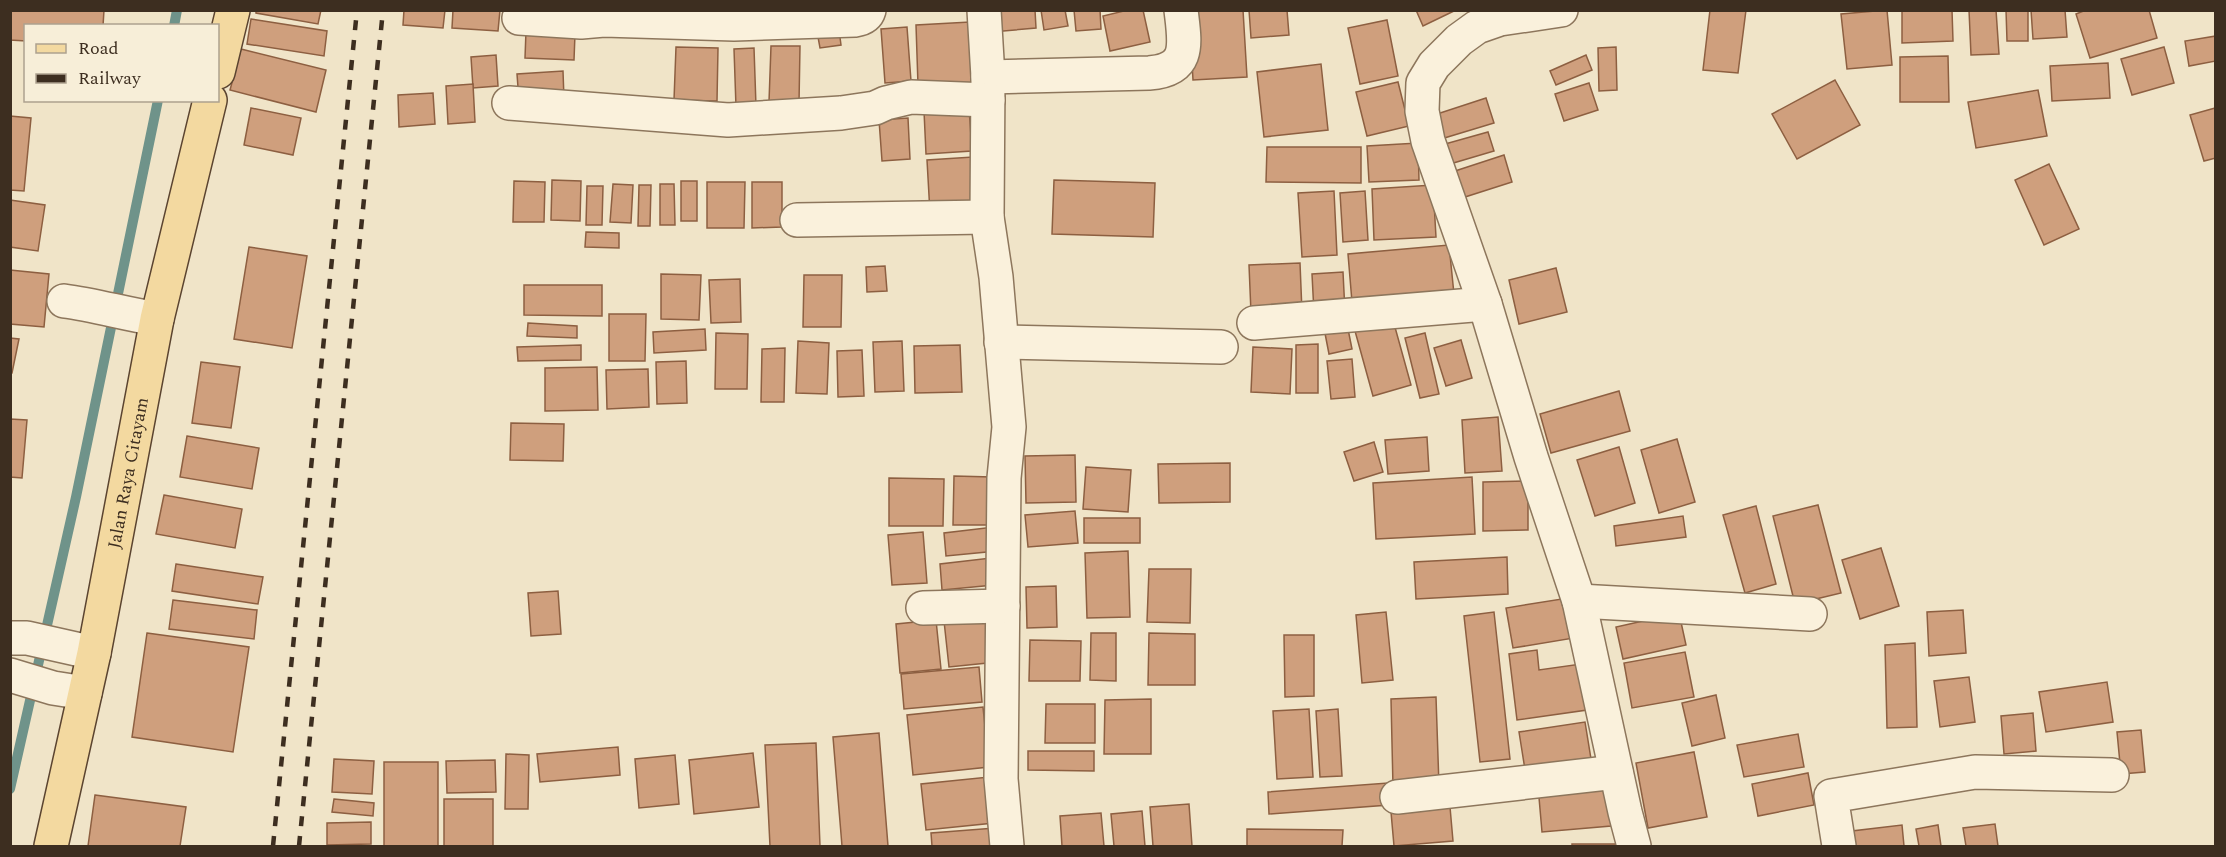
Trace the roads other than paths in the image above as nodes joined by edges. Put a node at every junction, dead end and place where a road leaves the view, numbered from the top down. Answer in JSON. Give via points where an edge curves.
{"nodes":[{"id":1,"x":233,"y":10,"type":"edge"},
{"id":2,"x":868,"y":10,"type":"edge"},
{"id":3,"x":984,"y":10,"type":"edge"},
{"id":4,"x":1181,"y":10,"type":"edge"},
{"id":5,"x":1561,"y":10,"type":"edge"},
{"id":6,"x":519,"y":18,"type":"dead end"},
{"id":7,"x":219,"y":68,"type":"edge"},
{"id":8,"x":988,"y":89,"type":"junction"},
{"id":9,"x":209,"y":102,"type":"edge"},
{"id":10,"x":509,"y":104,"type":"dead end"},
{"id":11,"x":987,"y":217,"type":"junction"},
{"id":12,"x":797,"y":220,"type":"dead end"},
{"id":13,"x":77,"y":303,"type":"dead end"},
{"id":14,"x":1485,"y":304,"type":"junction"},
{"id":15,"x":144,"y":317,"type":"junction"},
{"id":16,"x":1254,"y":323,"type":"dead end"},
{"id":17,"x":1000,"y":342,"type":"junction"},
{"id":18,"x":1221,"y":347,"type":"dead end"},
{"id":19,"x":1578,"y":601,"type":"junction"},
{"id":20,"x":1003,"y":606,"type":"junction"},
{"id":21,"x":923,"y":608,"type":"dead end"},
{"id":22,"x":1810,"y":614,"type":"dead end"},
{"id":23,"x":19,"y":638,"type":"edge"},
{"id":24,"x":79,"y":650,"type":"junction"},
{"id":25,"x":12,"y":675,"type":"edge"},
{"id":26,"x":85,"y":693,"type":"junction"},
{"id":27,"x":1616,"y":772,"type":"junction"},
{"id":28,"x":2112,"y":775,"type":"dead end"},
{"id":29,"x":1396,"y":797,"type":"dead end"},
{"id":30,"x":51,"y":846,"type":"edge"},
{"id":31,"x":1006,"y":846,"type":"edge"},
{"id":32,"x":1634,"y":846,"type":"edge"},
{"id":33,"x":1839,"y":846,"type":"edge"}],
"edges":[{"from":1,"to":7,"type":"main road"},
{"from":2,"to":6,"type":"street","via":[[855,20],[734,24]]},
{"from":3,"to":8,"type":"street"},
{"from":4,"to":8,"type":"street","via":[[1184,51],[1169,70]]},
{"from":5,"to":14,"type":"street","via":[[1500,19],[1477,27],[1434,65],[1424,83],[1422,111],[1428,141]]},
{"from":8,"to":10,"type":"street","via":[[911,97],[841,113],[758,120]]},
{"from":8,"to":11,"type":"street"},
{"from":9,"to":15,"type":"main road","name":"Jalan Raya Citayam"},
{"from":11,"to":12,"type":"street"},
{"from":11,"to":17,"type":"street"},
{"from":13,"to":15,"type":"street"},
{"from":14,"to":16,"type":"street"},
{"from":14,"to":19,"type":"street"},
{"from":15,"to":24,"type":"main road","name":"Jalan Raya Citayam"},
{"from":17,"to":18,"type":"street"},
{"from":17,"to":20,"type":"street","via":[[1009,427],[1004,478]]},
{"from":19,"to":22,"type":"street"},
{"from":19,"to":27,"type":"street"},
{"from":20,"to":21,"type":"street"},
{"from":20,"to":31,"type":"street","via":[[1001,779]]},
{"from":23,"to":24,"type":"street"},
{"from":24,"to":26,"type":"main road","name":"Jalan Raya Citayam"},
{"from":25,"to":26,"type":"street"},
{"from":26,"to":30,"type":"main road","name":"Jalan Raya Citayam"},
{"from":27,"to":29,"type":"street"},
{"from":27,"to":32,"type":"street"},
{"from":28,"to":33,"type":"street","via":[[1975,772],[1831,796]]}]}
